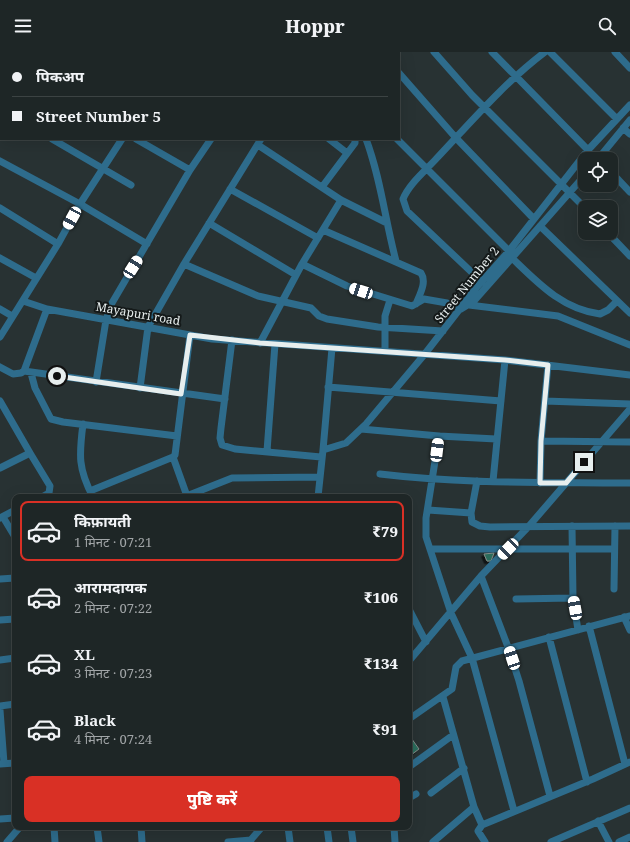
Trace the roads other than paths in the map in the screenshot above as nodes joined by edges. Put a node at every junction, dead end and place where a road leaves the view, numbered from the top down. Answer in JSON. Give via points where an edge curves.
{"nodes":[{"id":1,"x":434,"y":52,"type":"edge"},
{"id":2,"x":492,"y":52,"type":"edge"},
{"id":3,"x":544,"y":52,"type":"edge"},
{"id":4,"x":550,"y":52,"type":"edge"},
{"id":5,"x":615,"y":52,"type":"edge"},
{"id":6,"x":630,"y":68,"type":"edge"},
{"id":7,"x":400,"y":74,"type":"edge"},
{"id":8,"x":515,"y":75,"type":"junction"},
{"id":9,"x":630,"y":105,"type":"edge"},
{"id":10,"x":485,"y":108,"type":"junction"},
{"id":11,"x":617,"y":120,"type":"junction"},
{"id":12,"x":630,"y":120,"type":"edge"},
{"id":13,"x":624,"y":128,"type":"junction"},
{"id":14,"x":630,"y":134,"type":"edge"},
{"id":15,"x":456,"y":138,"type":"junction"},
{"id":16,"x":54,"y":140,"type":"edge"},
{"id":17,"x":121,"y":140,"type":"edge"},
{"id":18,"x":138,"y":140,"type":"edge"},
{"id":19,"x":210,"y":140,"type":"edge"},
{"id":20,"x":330,"y":140,"type":"edge"},
{"id":21,"x":355,"y":140,"type":"edge"},
{"id":22,"x":366,"y":140,"type":"edge"},
{"id":23,"x":398,"y":140,"type":"edge"},
{"id":24,"x":259,"y":142,"type":"edge"},
{"id":25,"x":588,"y":150,"type":"junction"},
{"id":26,"x":604,"y":152,"type":"edge"},
{"id":27,"x":347,"y":153,"type":"junction"},
{"id":28,"x":0,"y":161,"type":"edge"},
{"id":29,"x":102,"y":168,"type":"junction"},
{"id":30,"x":190,"y":170,"type":"junction"},
{"id":31,"x":427,"y":170,"type":"junction"},
{"id":32,"x":618,"y":179,"type":"edge"},
{"id":33,"x":562,"y":183,"type":"junction"},
{"id":34,"x":578,"y":183,"type":"edge"},
{"id":35,"x":131,"y":185,"type":"dead end"},
{"id":36,"x":322,"y":187,"type":"junction"},
{"id":37,"x":230,"y":189,"type":"junction"},
{"id":38,"x":570,"y":192,"type":"junction"},
{"id":39,"x":630,"y":192,"type":"edge"},
{"id":40,"x":341,"y":200,"type":"junction"},
{"id":41,"x":578,"y":201,"type":"edge"},
{"id":42,"x":80,"y":204,"type":"junction"},
{"id":43,"x":0,"y":208,"type":"edge"},
{"id":44,"x":534,"y":219,"type":"junction"},
{"id":45,"x":209,"y":223,"type":"junction"},
{"id":46,"x":387,"y":223,"type":"junction"},
{"id":47,"x":540,"y":226,"type":"junction"},
{"id":48,"x":323,"y":230,"type":"junction"},
{"id":49,"x":318,"y":238,"type":"junction"},
{"id":50,"x":615,"y":240,"type":"edge"},
{"id":51,"x":58,"y":244,"type":"junction"},
{"id":52,"x":147,"y":244,"type":"junction"},
{"id":53,"x":511,"y":254,"type":"junction"},
{"id":54,"x":630,"y":256,"type":"edge"},
{"id":55,"x":0,"y":258,"type":"edge"},
{"id":56,"x":396,"y":261,"type":"junction"},
{"id":57,"x":184,"y":264,"type":"junction"},
{"id":58,"x":302,"y":264,"type":"junction"},
{"id":59,"x":296,"y":275,"type":"junction"},
{"id":60,"x":36,"y":278,"type":"junction"},
{"id":61,"x":482,"y":282,"type":"junction"},
{"id":62,"x":390,"y":300,"type":"junction"},
{"id":63,"x":23,"y":301,"type":"junction"},
{"id":64,"x":617,"y":301,"type":"junction"},
{"id":65,"x":282,"y":302,"type":"junction"},
{"id":66,"x":416,"y":304,"type":"junction"},
{"id":67,"x":469,"y":305,"type":"junction"},
{"id":68,"x":0,"y":309,"type":"edge"},
{"id":69,"x":47,"y":309,"type":"junction"},
{"id":70,"x":461,"y":309,"type":"junction"},
{"id":71,"x":630,"y":313,"type":"edge"},
{"id":72,"x":12,"y":316,"type":"junction"},
{"id":73,"x":106,"y":320,"type":"junction"},
{"id":74,"x":148,"y":327,"type":"junction"},
{"id":75,"x":385,"y":328,"type":"junction"},
{"id":76,"x":444,"y":331,"type":"junction"},
{"id":77,"x":190,"y":335,"type":"junction"},
{"id":78,"x":0,"y":337,"type":"edge"},
{"id":79,"x":232,"y":340,"type":"junction"},
{"id":80,"x":260,"y":343,"type":"junction"},
{"id":81,"x":275,"y":344,"type":"junction"},
{"id":82,"x":630,"y":345,"type":"edge"},
{"id":83,"x":332,"y":348,"type":"junction"},
{"id":84,"x":385,"y":351,"type":"junction"},
{"id":85,"x":424,"y":355,"type":"junction"},
{"id":86,"x":505,"y":360,"type":"junction"},
{"id":87,"x":548,"y":365,"type":"junction"},
{"id":88,"x":0,"y":367,"type":"edge"},
{"id":89,"x":27,"y":372,"type":"junction"},
{"id":90,"x":630,"y":374,"type":"edge"},
{"id":91,"x":96,"y":382,"type":"junction"},
{"id":92,"x":328,"y":387,"type":"junction"},
{"id":93,"x":140,"y":388,"type":"junction"},
{"id":94,"x":392,"y":393,"type":"junction"},
{"id":95,"x":181,"y":394,"type":"junction"},
{"id":96,"x":225,"y":399,"type":"junction"},
{"id":97,"x":0,"y":401,"type":"edge"},
{"id":98,"x":501,"y":401,"type":"junction"},
{"id":99,"x":545,"y":401,"type":"junction"},
{"id":100,"x":630,"y":404,"type":"edge"},
{"id":101,"x":630,"y":409,"type":"edge"},
{"id":102,"x":83,"y":424,"type":"junction"},
{"id":103,"x":361,"y":429,"type":"junction"},
{"id":104,"x":177,"y":436,"type":"junction"},
{"id":105,"x":439,"y":436,"type":"junction"},
{"id":106,"x":496,"y":438,"type":"junction"},
{"id":107,"x":541,"y":441,"type":"junction"},
{"id":108,"x":602,"y":442,"type":"junction"},
{"id":109,"x":630,"y":442,"type":"edge"},
{"id":110,"x":267,"y":451,"type":"junction"},
{"id":111,"x":322,"y":453,"type":"junction"},
{"id":112,"x":30,"y":454,"type":"junction"},
{"id":113,"x":173,"y":457,"type":"junction"},
{"id":114,"x":0,"y":468,"type":"edge"},
{"id":115,"x":380,"y":474,"type":"dead end"},
{"id":116,"x":320,"y":477,"type":"junction"},
{"id":117,"x":434,"y":478,"type":"junction"},
{"id":118,"x":477,"y":481,"type":"junction"},
{"id":119,"x":493,"y":481,"type":"junction"},
{"id":120,"x":540,"y":483,"type":"junction"},
{"id":121,"x":566,"y":483,"type":"junction"},
{"id":122,"x":630,"y":483,"type":"edge"},
{"id":123,"x":47,"y":494,"type":"edge"},
{"id":124,"x":91,"y":494,"type":"edge"},
{"id":125,"x":185,"y":494,"type":"edge"},
{"id":126,"x":191,"y":494,"type":"edge"},
{"id":127,"x":318,"y":494,"type":"edge"},
{"id":128,"x":428,"y":510,"type":"junction"},
{"id":129,"x":12,"y":512,"type":"edge"},
{"id":130,"x":471,"y":513,"type":"junction"},
{"id":131,"x":1,"y":517,"type":"edge"},
{"id":132,"x":529,"y":526,"type":"junction"},
{"id":133,"x":572,"y":526,"type":"junction"},
{"id":134,"x":615,"y":526,"type":"junction"},
{"id":135,"x":630,"y":526,"type":"edge"},
{"id":136,"x":12,"y":533,"type":"edge"},
{"id":137,"x":430,"y":549,"type":"junction"},
{"id":138,"x":508,"y":549,"type":"junction"},
{"id":139,"x":572,"y":549,"type":"junction"},
{"id":140,"x":614,"y":549,"type":"junction"},
{"id":141,"x":481,"y":576,"type":"junction"},
{"id":142,"x":12,"y":578,"type":"edge"},
{"id":143,"x":0,"y":579,"type":"edge"},
{"id":144,"x":614,"y":589,"type":"dead end"},
{"id":145,"x":573,"y":598,"type":"junction"},
{"id":146,"x":516,"y":599,"type":"dead end"},
{"id":147,"x":451,"y":614,"type":"junction"},
{"id":148,"x":412,"y":615,"type":"edge"},
{"id":149,"x":627,"y":616,"type":"edge"},
{"id":150,"x":12,"y":619,"type":"edge"},
{"id":151,"x":0,"y":620,"type":"edge"},
{"id":152,"x":589,"y":626,"type":"junction"},
{"id":153,"x":578,"y":630,"type":"junction"},
{"id":154,"x":630,"y":630,"type":"edge"},
{"id":155,"x":549,"y":637,"type":"junction"},
{"id":156,"x":426,"y":642,"type":"junction"},
{"id":157,"x":508,"y":647,"type":"junction"},
{"id":158,"x":412,"y":657,"type":"edge"},
{"id":159,"x":12,"y":658,"type":"edge"},
{"id":160,"x":472,"y":658,"type":"junction"},
{"id":161,"x":0,"y":660,"type":"edge"},
{"id":162,"x":443,"y":697,"type":"junction"},
{"id":163,"x":12,"y":704,"type":"edge"},
{"id":164,"x":0,"y":706,"type":"edge"},
{"id":165,"x":0,"y":710,"type":"edge"},
{"id":166,"x":412,"y":717,"type":"edge"},
{"id":167,"x":453,"y":735,"type":"junction"},
{"id":168,"x":12,"y":762,"type":"edge"},
{"id":169,"x":628,"y":763,"type":"edge"},
{"id":170,"x":2,"y":764,"type":"edge"},
{"id":171,"x":412,"y":765,"type":"edge"},
{"id":172,"x":464,"y":768,"type":"junction"},
{"id":173,"x":587,"y":782,"type":"junction"},
{"id":174,"x":431,"y":793,"type":"dead end"},
{"id":175,"x":550,"y":796,"type":"junction"},
{"id":176,"x":474,"y":807,"type":"junction"},
{"id":177,"x":630,"y":808,"type":"edge"},
{"id":178,"x":514,"y":811,"type":"junction"},
{"id":179,"x":12,"y":818,"type":"edge"},
{"id":180,"x":0,"y":819,"type":"edge"},
{"id":181,"x":598,"y":821,"type":"junction"},
{"id":182,"x":482,"y":825,"type":"junction"},
{"id":183,"x":17,"y":830,"type":"edge"},
{"id":184,"x":54,"y":830,"type":"edge"},
{"id":185,"x":97,"y":830,"type":"edge"},
{"id":186,"x":140,"y":830,"type":"edge"},
{"id":187,"x":259,"y":830,"type":"edge"},
{"id":188,"x":288,"y":830,"type":"edge"},
{"id":189,"x":327,"y":830,"type":"edge"},
{"id":190,"x":351,"y":830,"type":"edge"},
{"id":191,"x":394,"y":830,"type":"edge"},
{"id":192,"x":630,"y":837,"type":"edge"},
{"id":193,"x":250,"y":841,"type":"edge"},
{"id":194,"x":7,"y":842,"type":"edge"},
{"id":195,"x":55,"y":842,"type":"edge"},
{"id":196,"x":99,"y":842,"type":"edge"},
{"id":197,"x":142,"y":842,"type":"edge"},
{"id":198,"x":228,"y":842,"type":"edge"},
{"id":199,"x":290,"y":842,"type":"edge"},
{"id":200,"x":329,"y":842,"type":"edge"},
{"id":201,"x":353,"y":842,"type":"edge"},
{"id":202,"x":395,"y":842,"type":"edge"},
{"id":203,"x":433,"y":842,"type":"edge"},
{"id":204,"x":485,"y":842,"type":"edge"},
{"id":205,"x":551,"y":842,"type":"edge"},
{"id":206,"x":609,"y":842,"type":"edge"},
{"id":207,"x":619,"y":842,"type":"edge"}],
"edges":[{"from":1,"to":10,"type":"street"},
{"from":2,"to":8,"type":"street"},
{"from":3,"to":8,"type":"street"},
{"from":4,"to":11,"type":"street"},
{"from":5,"to":6,"type":"street"},
{"from":7,"to":15,"type":"street"},
{"from":8,"to":10,"type":"street"},
{"from":8,"to":25,"type":"street"},
{"from":9,"to":11,"type":"street","name":"Street Number 2"},
{"from":10,"to":15,"type":"street"},
{"from":10,"to":33,"type":"street"},
{"from":11,"to":25,"type":"street","name":"Street Number 2"},
{"from":12,"to":13,"type":"street"},
{"from":13,"to":14,"type":"street"},
{"from":13,"to":26,"type":"street"},
{"from":15,"to":31,"type":"street"},
{"from":15,"to":44,"type":"street"},
{"from":16,"to":29,"type":"street"},
{"from":17,"to":29,"type":"street"},
{"from":18,"to":30,"type":"street"},
{"from":19,"to":30,"type":"street"},
{"from":20,"to":27,"type":"street"},
{"from":21,"to":27,"type":"street"},
{"from":22,"to":46,"type":"street","via":[[380,181]]},
{"from":23,"to":31,"type":"street"},
{"from":24,"to":36,"type":"street"},
{"from":24,"to":37,"type":"street"},
{"from":25,"to":33,"type":"street","name":"Street Number 2"},
{"from":27,"to":36,"type":"street"},
{"from":28,"to":42,"type":"street"},
{"from":29,"to":35,"type":"street"},
{"from":29,"to":42,"type":"street"},
{"from":30,"to":52,"type":"street"},
{"from":31,"to":53,"type":"street"},
{"from":31,"to":61,"type":"street","via":[[405,194],[403,204],[407,211]]},
{"from":32,"to":39,"type":"street"},
{"from":33,"to":38,"type":"street"},
{"from":33,"to":44,"type":"street","name":"Street Number 2"},
{"from":34,"to":38,"type":"street"},
{"from":36,"to":40,"type":"street"},
{"from":37,"to":45,"type":"street"},
{"from":37,"to":49,"type":"street"},
{"from":38,"to":41,"type":"street"},
{"from":38,"to":47,"type":"street"},
{"from":40,"to":46,"type":"street"},
{"from":40,"to":48,"type":"street"},
{"from":42,"to":51,"type":"street"},
{"from":42,"to":52,"type":"street"},
{"from":43,"to":51,"type":"street"},
{"from":44,"to":53,"type":"street","name":"Street Number 2"},
{"from":45,"to":57,"type":"street"},
{"from":45,"to":59,"type":"street"},
{"from":46,"to":56,"type":"street"},
{"from":47,"to":53,"type":"street"},
{"from":47,"to":64,"type":"street"},
{"from":48,"to":49,"type":"street"},
{"from":48,"to":56,"type":"street"},
{"from":49,"to":58,"type":"street"},
{"from":50,"to":54,"type":"street"},
{"from":51,"to":60,"type":"street"},
{"from":52,"to":73,"type":"street","via":[[119,289]]},
{"from":53,"to":61,"type":"street","name":"Street Number 2"},
{"from":53,"to":64,"type":"street","via":[[550,294],[564,302],[600,314]]},
{"from":53,"to":67,"type":"street"},
{"from":55,"to":60,"type":"street"},
{"from":56,"to":66,"type":"street","via":[[422,275],[424,283]]},
{"from":57,"to":65,"type":"street","via":[[258,296]]},
{"from":57,"to":74,"type":"street"},
{"from":58,"to":59,"type":"street"},
{"from":58,"to":62,"type":"street","via":[[347,286]]},
{"from":59,"to":65,"type":"street"},
{"from":60,"to":63,"type":"street"},
{"from":61,"to":70,"type":"street","name":"Street Number 2"},
{"from":62,"to":66,"type":"street","via":[[407,306]]},
{"from":62,"to":75,"type":"street","via":[[386,310]]},
{"from":63,"to":69,"type":"street","name":"Mayapuri road"},
{"from":63,"to":72,"type":"street"},
{"from":64,"to":71,"type":"street"},
{"from":65,"to":75,"type":"street","via":[[311,308],[319,316],[327,319]]},
{"from":65,"to":80,"type":"street"},
{"from":66,"to":70,"type":"street","via":[[424,299],[433,300]]},
{"from":67,"to":70,"type":"street"},
{"from":67,"to":82,"type":"street","via":[[558,316]]},
{"from":68,"to":72,"type":"street"},
{"from":69,"to":73,"type":"street","name":"Mayapuri road"},
{"from":69,"to":89,"type":"street"},
{"from":70,"to":76,"type":"street","name":"Street Number 2"},
{"from":72,"to":78,"type":"street"},
{"from":73,"to":74,"type":"street","name":"Mayapuri road"},
{"from":73,"to":91,"type":"street"},
{"from":74,"to":77,"type":"street","name":"Mayapuri road"},
{"from":74,"to":93,"type":"street"},
{"from":75,"to":76,"type":"street"},
{"from":75,"to":84,"type":"street"},
{"from":76,"to":85,"type":"street","name":"Street Number 2"},
{"from":77,"to":79,"type":"street","name":"Mayapuri road"},
{"from":77,"to":95,"type":"street"},
{"from":79,"to":80,"type":"street","name":"Mayapuri road"},
{"from":79,"to":96,"type":"street"},
{"from":80,"to":81,"type":"street","name":"Mayapuri road"},
{"from":81,"to":83,"type":"street","name":"Mayapuri road"},
{"from":81,"to":110,"type":"street"},
{"from":83,"to":84,"type":"street","name":"Mayapuri road"},
{"from":83,"to":92,"type":"street"},
{"from":84,"to":85,"type":"street","name":"Mayapuri road"},
{"from":85,"to":86,"type":"street","name":"Mayapuri road"},
{"from":85,"to":94,"type":"street","name":"Street Number 2"},
{"from":86,"to":87,"type":"street","name":"Mayapuri road"},
{"from":86,"to":98,"type":"street"},
{"from":87,"to":90,"type":"street","name":"Mayapuri road"},
{"from":87,"to":99,"type":"street"},
{"from":88,"to":89,"type":"street","via":[[14,374]]},
{"from":89,"to":91,"type":"street"},
{"from":89,"to":102,"type":"street","via":[[52,419]]},
{"from":91,"to":93,"type":"street"},
{"from":92,"to":94,"type":"street"},
{"from":92,"to":111,"type":"street"},
{"from":93,"to":95,"type":"street"},
{"from":94,"to":98,"type":"street"},
{"from":94,"to":103,"type":"street","name":"Street Number 2"},
{"from":95,"to":96,"type":"street"},
{"from":95,"to":104,"type":"street"},
{"from":96,"to":110,"type":"street","via":[[220,438],[222,445],[236,449]]},
{"from":97,"to":112,"type":"street"},
{"from":98,"to":106,"type":"street"},
{"from":99,"to":100,"type":"street"},
{"from":99,"to":107,"type":"street"},
{"from":101,"to":108,"type":"street"},
{"from":102,"to":104,"type":"street"},
{"from":102,"to":124,"type":"street","via":[[80,459]]},
{"from":103,"to":105,"type":"street"},
{"from":103,"to":111,"type":"street","name":"Street Number 2","via":[[346,443]]},
{"from":104,"to":113,"type":"street"},
{"from":105,"to":106,"type":"street"},
{"from":105,"to":117,"type":"street"},
{"from":106,"to":119,"type":"street"},
{"from":107,"to":108,"type":"street"},
{"from":107,"to":120,"type":"street"},
{"from":108,"to":109,"type":"street"},
{"from":108,"to":121,"type":"street"},
{"from":110,"to":111,"type":"street"},
{"from":111,"to":116,"type":"street"},
{"from":112,"to":114,"type":"street"},
{"from":112,"to":123,"type":"street","via":[[50,486]]},
{"from":113,"to":124,"type":"street"},
{"from":113,"to":125,"type":"street"},
{"from":115,"to":117,"type":"street"},
{"from":116,"to":126,"type":"street","via":[[232,478]]},
{"from":116,"to":127,"type":"street"},
{"from":117,"to":118,"type":"street"},
{"from":117,"to":128,"type":"street"},
{"from":118,"to":119,"type":"street"},
{"from":118,"to":130,"type":"street"},
{"from":119,"to":120,"type":"street"},
{"from":120,"to":121,"type":"street"},
{"from":121,"to":122,"type":"street"},
{"from":121,"to":132,"type":"street"},
{"from":128,"to":130,"type":"street"},
{"from":128,"to":137,"type":"street","via":[[425,529]]},
{"from":129,"to":131,"type":"street"},
{"from":130,"to":132,"type":"street","via":[[472,522],[480,526]]},
{"from":131,"to":136,"type":"street"},
{"from":132,"to":133,"type":"street"},
{"from":132,"to":138,"type":"street"},
{"from":133,"to":134,"type":"street"},
{"from":133,"to":139,"type":"street"},
{"from":134,"to":135,"type":"street"},
{"from":134,"to":140,"type":"street"},
{"from":137,"to":138,"type":"street"},
{"from":137,"to":147,"type":"street"},
{"from":138,"to":139,"type":"street"},
{"from":138,"to":141,"type":"street"},
{"from":139,"to":140,"type":"street"},
{"from":139,"to":145,"type":"street"},
{"from":140,"to":144,"type":"street"},
{"from":141,"to":147,"type":"street"},
{"from":141,"to":157,"type":"street"},
{"from":142,"to":143,"type":"street"},
{"from":145,"to":146,"type":"street"},
{"from":145,"to":153,"type":"street"},
{"from":147,"to":156,"type":"street"},
{"from":147,"to":160,"type":"street"},
{"from":148,"to":156,"type":"street"},
{"from":149,"to":152,"type":"street"},
{"from":149,"to":154,"type":"street"},
{"from":150,"to":151,"type":"street"},
{"from":152,"to":153,"type":"street"},
{"from":152,"to":169,"type":"street"},
{"from":153,"to":155,"type":"street"},
{"from":155,"to":157,"type":"street"},
{"from":155,"to":173,"type":"street"},
{"from":156,"to":158,"type":"street"},
{"from":157,"to":160,"type":"street"},
{"from":157,"to":175,"type":"street","via":[[531,718]]},
{"from":159,"to":161,"type":"street"},
{"from":160,"to":162,"type":"street","via":[[458,663],[454,687]]},
{"from":160,"to":178,"type":"street"},
{"from":162,"to":166,"type":"street"},
{"from":162,"to":167,"type":"street"},
{"from":163,"to":164,"type":"street"},
{"from":165,"to":170,"type":"street"},
{"from":167,"to":171,"type":"street"},
{"from":167,"to":172,"type":"street"},
{"from":168,"to":170,"type":"street"},
{"from":169,"to":173,"type":"street"},
{"from":172,"to":174,"type":"street"},
{"from":172,"to":176,"type":"street"},
{"from":173,"to":175,"type":"street"},
{"from":175,"to":178,"type":"street"},
{"from":176,"to":182,"type":"street"},
{"from":176,"to":203,"type":"street"},
{"from":177,"to":181,"type":"street"},
{"from":178,"to":182,"type":"street"},
{"from":179,"to":180,"type":"street"},
{"from":181,"to":205,"type":"street"},
{"from":181,"to":206,"type":"street"},
{"from":182,"to":204,"type":"street","via":[[478,830]]},
{"from":183,"to":194,"type":"street"},
{"from":184,"to":195,"type":"street"},
{"from":185,"to":196,"type":"street"},
{"from":186,"to":197,"type":"street"},
{"from":187,"to":193,"type":"street"},
{"from":188,"to":199,"type":"street"},
{"from":189,"to":200,"type":"street"},
{"from":190,"to":201,"type":"street"},
{"from":191,"to":202,"type":"street"},
{"from":192,"to":207,"type":"street"},
{"from":193,"to":198,"type":"street"}]}
